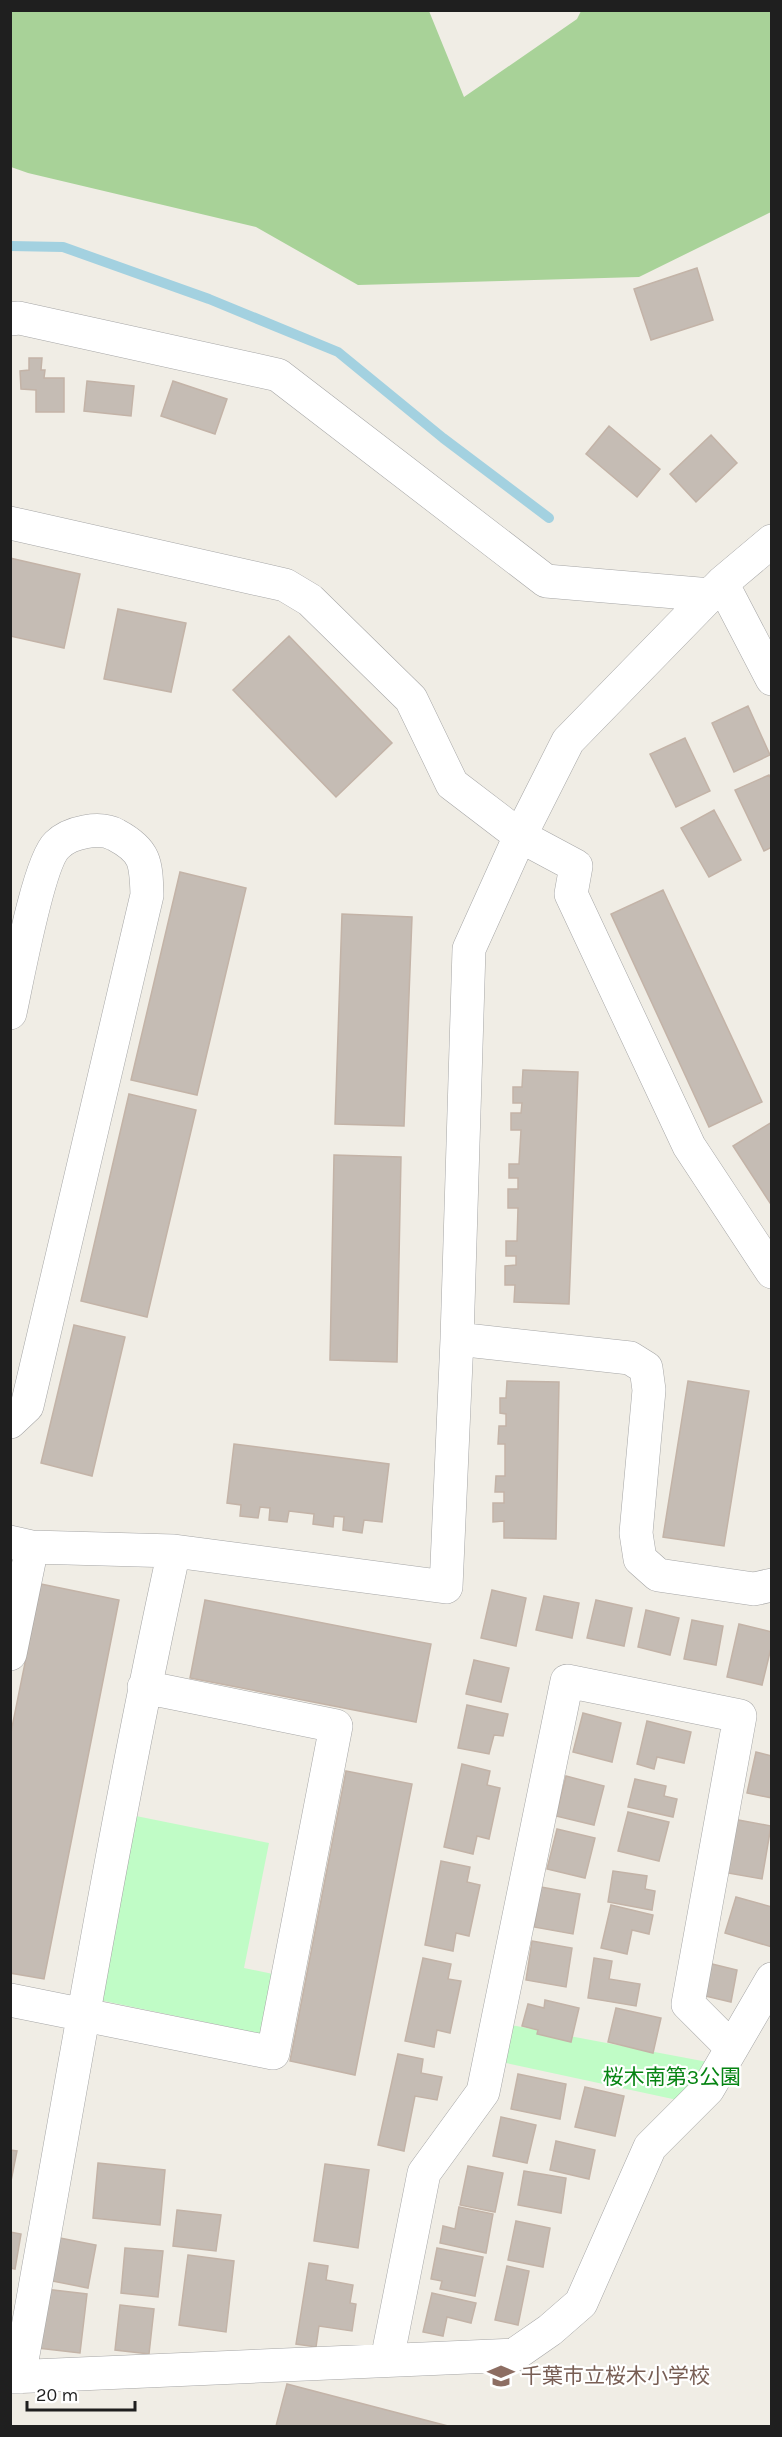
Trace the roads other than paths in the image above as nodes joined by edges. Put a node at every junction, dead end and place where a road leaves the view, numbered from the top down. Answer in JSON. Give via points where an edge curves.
{"nodes":[{"id":1,"x":14,"y":317,"type":"edge"},
{"id":2,"x":10,"y":523,"type":"edge"},
{"id":3,"x":770,"y":545,"type":"edge"},
{"id":4,"x":717,"y":589,"type":"junction"},
{"id":5,"x":771,"y":680,"type":"edge"},
{"id":6,"x":520,"y":836,"type":"junction"},
{"id":7,"x":10,"y":1013,"type":"edge"},
{"id":8,"x":771,"y":1272,"type":"edge"},
{"id":9,"x":457,"y":1339,"type":"junction"},
{"id":10,"x":10,"y":1422,"type":"edge"},
{"id":11,"x":21,"y":1545,"type":"edge"},
{"id":12,"x":174,"y":1551,"type":"junction"},
{"id":13,"x":771,"y":1586,"type":"edge"},
{"id":14,"x":10,"y":1654,"type":"edge"},
{"id":15,"x":144,"y":1687,"type":"junction"},
{"id":16,"x":771,"y":1979,"type":"edge"},
{"id":17,"x":10,"y":2000,"type":"edge"},
{"id":18,"x":82,"y":2015,"type":"junction"},
{"id":19,"x":732,"y":2048,"type":"junction"},
{"id":20,"x":22,"y":2299,"type":"edge"},
{"id":21,"x":387,"y":2360,"type":"junction"},
{"id":22,"x":15,"y":2377,"type":"edge"}],
"edges":[{"from":1,"to":4,"type":"street","via":[[278,375],[546,581]]},
{"from":2,"to":6,"type":"street","via":[[285,585],[310,600],[411,699],[452,784]]},
{"from":3,"to":4,"type":"street"},
{"from":4,"to":5,"type":"street"},
{"from":4,"to":6,"type":"street","via":[[568,741]]},
{"from":6,"to":8,"type":"street","via":[[576,866],[571,894],[689,1146]]},
{"from":6,"to":9,"type":"street","via":[[469,949]]},
{"from":7,"to":10,"type":"street","via":[[41,878],[56,845],[83,831],[108,830],[135,845],[146,867],[147,895],[27,1406]]},
{"from":9,"to":12,"type":"street","via":[[446,1587]]},
{"from":9,"to":13,"type":"street","via":[[630,1358],[646,1368],[649,1390],[636,1533],[640,1558],[658,1575],[754,1589]]},
{"from":11,"to":12,"type":"street"},
{"from":11,"to":14,"type":"street"},
{"from":12,"to":15,"type":"street"},
{"from":15,"to":18,"type":"street"},
{"from":15,"to":18,"type":"street","via":[[336,1726],[334,1738],[273,2053]]},
{"from":16,"to":19,"type":"street"},
{"from":17,"to":18,"type":"street"},
{"from":18,"to":20,"type":"street"},
{"from":19,"to":21,"type":"street","via":[[708,2090],[650,2146],[581,2303],[514,2355]]},
{"from":19,"to":21,"type":"street","via":[[688,2004],[740,1716],[567,1681],[483,2092],[424,2173]]},
{"from":20,"to":22,"type":"street"},
{"from":21,"to":22,"type":"street"}]}
